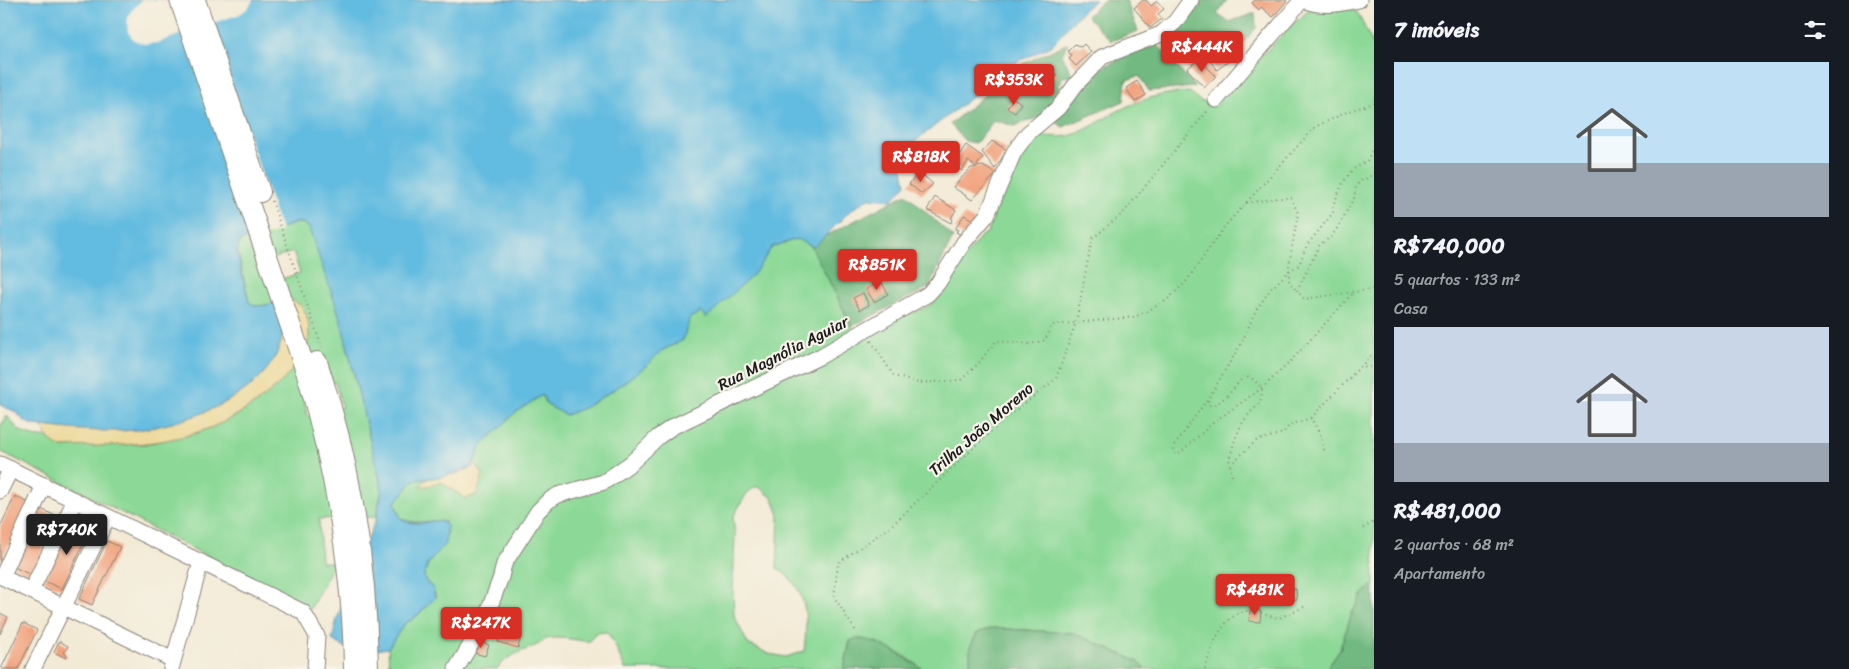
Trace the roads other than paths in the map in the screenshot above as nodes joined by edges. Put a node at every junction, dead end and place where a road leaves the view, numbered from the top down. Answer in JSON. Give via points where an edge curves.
{"nodes":[{"id":1,"x":180,"y":0,"type":"edge"},
{"id":2,"x":195,"y":0,"type":"edge"},
{"id":3,"x":1191,"y":0,"type":"edge"},
{"id":4,"x":1303,"y":0,"type":"edge"},
{"id":5,"x":1359,"y":0,"type":"edge"},
{"id":6,"x":1216,"y":100,"type":"road end"},
{"id":7,"x":5,"y":466,"type":"edge"},
{"id":8,"x":44,"y":485,"type":"junction"},
{"id":9,"x":0,"y":491,"type":"edge"},
{"id":10,"x":75,"y":500,"type":"junction"},
{"id":11,"x":108,"y":517,"type":"junction"},
{"id":12,"x":201,"y":562,"type":"junction"},
{"id":13,"x":1,"y":576,"type":"edge"},
{"id":14,"x":31,"y":591,"type":"junction"},
{"id":15,"x":64,"y":607,"type":"junction"},
{"id":16,"x":172,"y":664,"type":"edge"},
{"id":17,"x":33,"y":669,"type":"edge"},
{"id":18,"x":315,"y":669,"type":"edge"},
{"id":19,"x":354,"y":669,"type":"edge"},
{"id":20,"x":368,"y":669,"type":"edge"},
{"id":21,"x":456,"y":669,"type":"edge"}],
"edges":[{"from":1,"to":19,"type":"main road","via":[[305,367],[323,432],[345,544]]},
{"from":2,"to":20,"type":"main road","via":[[337,428],[359,542]]},
{"from":3,"to":21,"type":"street","name":"Rua Magnólia Aguiar","via":[[1176,22],[1161,34],[1102,57],[1050,116],[1020,143],[987,215],[928,294],[821,356],[672,428],[604,482],[548,500],[538,510],[504,564],[488,612]]},
{"from":4,"to":5,"type":"street","via":[[1324,5]]},
{"from":4,"to":6,"type":"street"},
{"from":7,"to":8,"type":"street"},
{"from":7,"to":9,"type":"street"},
{"from":8,"to":10,"type":"street"},
{"from":8,"to":13,"type":"street"},
{"from":10,"to":11,"type":"street"},
{"from":10,"to":14,"type":"street"},
{"from":11,"to":12,"type":"street"},
{"from":11,"to":15,"type":"street"},
{"from":12,"to":16,"type":"street"},
{"from":12,"to":18,"type":"street","via":[[303,612],[317,636]]},
{"from":13,"to":14,"type":"street"},
{"from":14,"to":15,"type":"street"},
{"from":15,"to":16,"type":"street"},
{"from":15,"to":17,"type":"street"}]}
